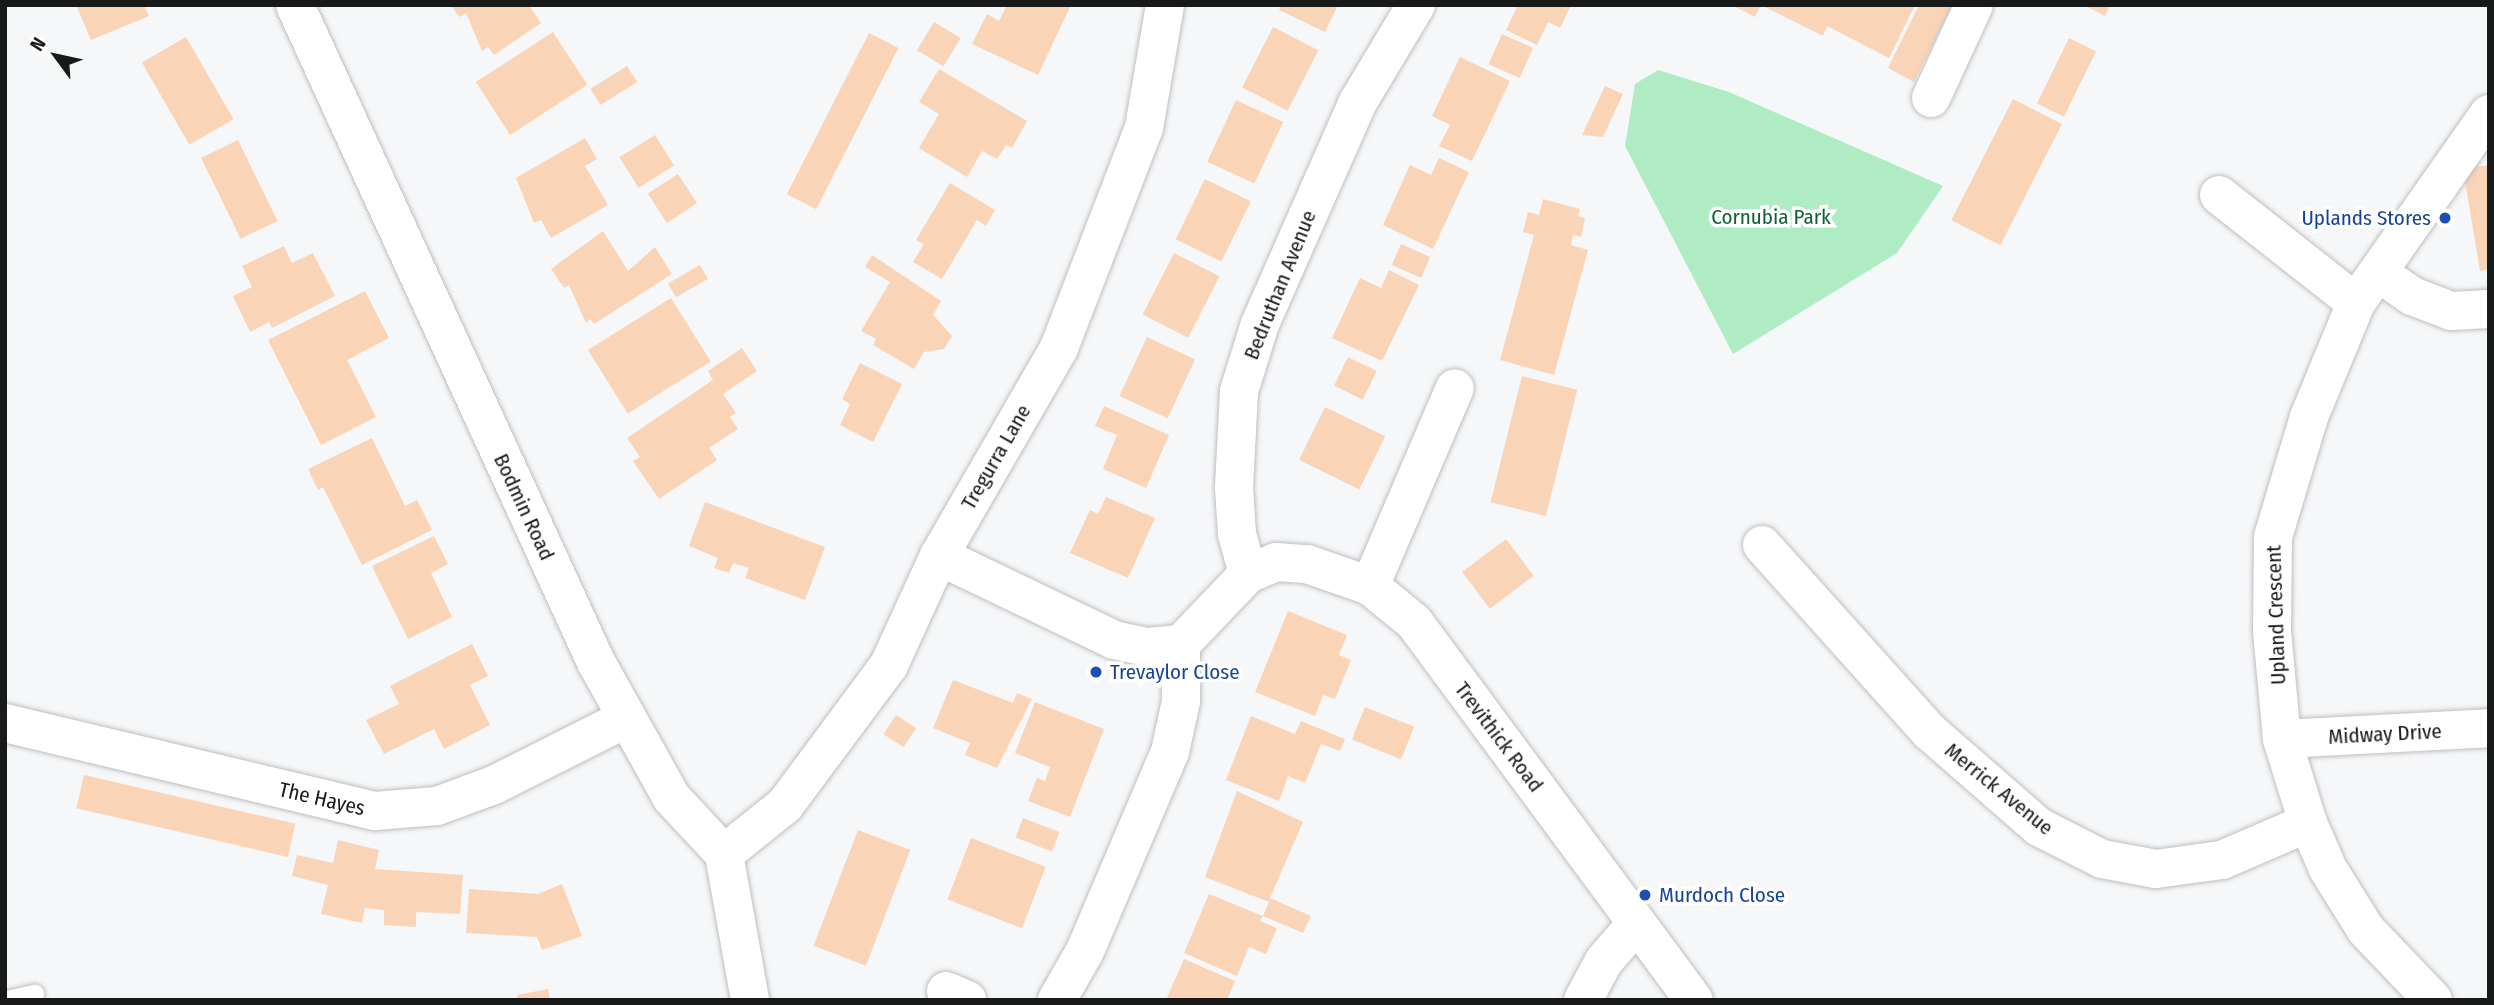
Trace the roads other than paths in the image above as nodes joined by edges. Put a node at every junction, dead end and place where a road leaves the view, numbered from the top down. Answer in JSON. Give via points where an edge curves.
{"nodes":[{"id":1,"x":295,"y":5,"type":"edge"},
{"id":2,"x":1164,"y":5,"type":"edge"},
{"id":3,"x":1416,"y":5,"type":"edge"},
{"id":4,"x":1974,"y":5,"type":"edge"},
{"id":5,"x":1931,"y":98,"type":"dead end"},
{"id":6,"x":2489,"y":114,"type":"edge"},
{"id":7,"x":2219,"y":195,"type":"dead end"},
{"id":8,"x":2379,"y":273,"type":"junction"},
{"id":9,"x":2356,"y":303,"type":"junction"},
{"id":10,"x":2489,"y":309,"type":"edge"},
{"id":11,"x":1455,"y":388,"type":"dead end"},
{"id":12,"x":1762,"y":545,"type":"dead end"},
{"id":13,"x":939,"y":556,"type":"junction"},
{"id":14,"x":1248,"y":574,"type":"junction"},
{"id":15,"x":1370,"y":586,"type":"junction"},
{"id":16,"x":1181,"y":644,"type":"junction"},
{"id":17,"x":626,"y":718,"type":"junction"},
{"id":18,"x":5,"y":723,"type":"edge"},
{"id":19,"x":2489,"y":728,"type":"edge"},
{"id":20,"x":2282,"y":739,"type":"junction"},
{"id":21,"x":2308,"y":823,"type":"junction"},
{"id":22,"x":724,"y":855,"type":"junction"},
{"id":23,"x":1637,"y":923,"type":"junction"},
{"id":24,"x":34,"y":994,"type":"dead end"},
{"id":25,"x":7,"y":1000,"type":"edge"},
{"id":26,"x":750,"y":1000,"type":"edge"},
{"id":27,"x":1057,"y":1000,"type":"edge"},
{"id":28,"x":1583,"y":1000,"type":"edge"},
{"id":29,"x":1694,"y":1000,"type":"edge"},
{"id":30,"x":2433,"y":1000,"type":"edge"}],
"edges":[{"from":1,"to":17,"type":"street","name":"Bodmin Road","via":[[567,601]]},
{"from":2,"to":13,"type":"street","name":"Tregurra Lane","via":[[1144,128],[1059,348]]},
{"from":3,"to":14,"type":"street","name":"Bedruthan Avenue","via":[[1358,102],[1260,324],[1240,391],[1234,487],[1237,534]]},
{"from":4,"to":5,"type":"street"},
{"from":6,"to":8,"type":"street","name":"Upland Crescent"},
{"from":7,"to":9,"type":"street"},
{"from":8,"to":9,"type":"street","name":"Upland Crescent"},
{"from":8,"to":10,"type":"street","via":[[2412,296],[2451,311]]},
{"from":9,"to":20,"type":"street","name":"Upland Crescent","via":[[2305,428],[2273,537],[2272,631]]},
{"from":11,"to":15,"type":"street"},
{"from":12,"to":21,"type":"street","name":"Merrick Avenue","via":[[1930,732],[2039,827],[2102,859],[2156,869],[2222,860]]},
{"from":13,"to":16,"type":"street","via":[[1114,640],[1147,647]]},
{"from":13,"to":22,"type":"street","name":"Tregurra Lane","via":[[889,665],[785,805]]},
{"from":14,"to":15,"type":"street","name":"Trevithick Road","via":[[1276,562],[1307,564]]},
{"from":14,"to":16,"type":"street"},
{"from":15,"to":23,"type":"street","name":"Trevithick Road","via":[[1414,622]]},
{"from":16,"to":27,"type":"street","via":[[1181,701],[1170,752],[1085,951]]},
{"from":17,"to":18,"type":"street","name":"The Hayes","via":[[494,785],[437,806],[375,810]]},
{"from":17,"to":22,"type":"street","name":"Bodmin Road","via":[[671,797]]},
{"from":19,"to":20,"type":"street","name":"Midway Drive"},
{"from":20,"to":21,"type":"street","name":"Upland Crescent"},
{"from":21,"to":30,"type":"street","name":"Upland Crescent","via":[[2328,869],[2367,930],[2394,966]]},
{"from":22,"to":26,"type":"street"},
{"from":23,"to":28,"type":"street","via":[[1604,961]]},
{"from":23,"to":29,"type":"street","name":"Trevithick Road"},
{"from":24,"to":25,"type":"lane"}]}
